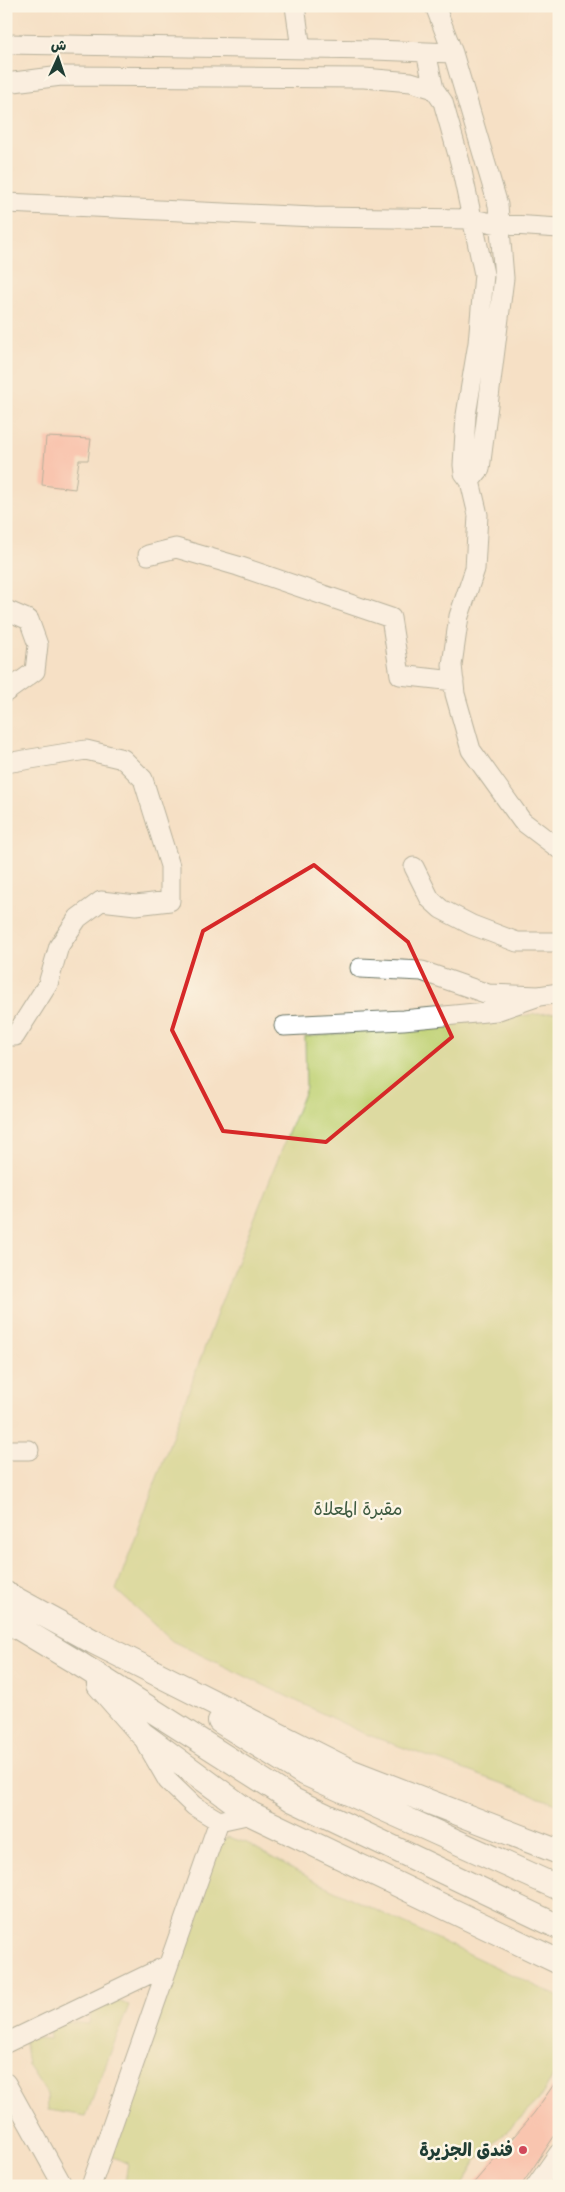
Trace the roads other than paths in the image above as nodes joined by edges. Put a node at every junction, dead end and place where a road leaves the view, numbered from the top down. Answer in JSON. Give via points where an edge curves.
{"nodes":[{"id":1,"x":295,"y":6,"type":"edge"},
{"id":2,"x":435,"y":6,"type":"edge"},
{"id":3,"x":6,"y":44,"type":"edge"},
{"id":4,"x":301,"y":49,"type":"junction"},
{"id":5,"x":426,"y":52,"type":"junction"},
{"id":6,"x":453,"y":53,"type":"junction"},
{"id":7,"x":6,"y":83,"type":"edge"},
{"id":8,"x":434,"y":89,"type":"junction"},
{"id":9,"x":6,"y":203,"type":"edge"},
{"id":10,"x":472,"y":219,"type":"junction"},
{"id":11,"x":498,"y":224,"type":"junction"},
{"id":12,"x":559,"y":228,"type":"edge"},
{"id":13,"x":470,"y":481,"type":"junction"},
{"id":14,"x":148,"y":555,"type":"dead end"},
{"id":15,"x":6,"y":610,"type":"edge"},
{"id":16,"x":454,"y":681,"type":"junction"},
{"id":17,"x":6,"y":692,"type":"edge"},
{"id":18,"x":6,"y":763,"type":"edge"},
{"id":19,"x":559,"y":849,"type":"edge"},
{"id":20,"x":414,"y":867,"type":"dead end"},
{"id":21,"x":559,"y":942,"type":"edge"},
{"id":22,"x":360,"y":968,"type":"dead end"},
{"id":23,"x":559,"y":993,"type":"edge"},
{"id":24,"x":539,"y":996,"type":"junction"},
{"id":25,"x":284,"y":1026,"type":"dead end"},
{"id":26,"x":6,"y":1036,"type":"edge"},
{"id":27,"x":6,"y":1450,"type":"edge"},
{"id":28,"x":29,"y":1450,"type":"dead end"},
{"id":29,"x":6,"y":1594,"type":"edge"},
{"id":30,"x":6,"y":1620,"type":"edge"},
{"id":31,"x":94,"y":1642,"type":"junction"},
{"id":32,"x":81,"y":1665,"type":"junction"},
{"id":33,"x":142,"y":1734,"type":"junction"},
{"id":34,"x":251,"y":1814,"type":"junction"},
{"id":35,"x":219,"y":1821,"type":"junction"},
{"id":36,"x":559,"y":1852,"type":"edge"},
{"id":37,"x":559,"y":1888,"type":"edge"},
{"id":38,"x":559,"y":1927,"type":"edge"},
{"id":39,"x":559,"y":1962,"type":"edge"},
{"id":40,"x":168,"y":1965,"type":"junction"},
{"id":41,"x":6,"y":2043,"type":"edge"},
{"id":42,"x":6,"y":2083,"type":"edge"},
{"id":43,"x":559,"y":2152,"type":"edge"},
{"id":44,"x":63,"y":2186,"type":"edge"},
{"id":45,"x":91,"y":2186,"type":"edge"},
{"id":46,"x":536,"y":2186,"type":"edge"}],
"edges":[{"from":1,"to":4,"type":"street"},
{"from":2,"to":6,"type":"street"},
{"from":3,"to":4,"type":"street"},
{"from":4,"to":5,"type":"street"},
{"from":5,"to":6,"type":"street"},
{"from":5,"to":8,"type":"street"},
{"from":6,"to":11,"type":"street","via":[[498,205]]},
{"from":7,"to":8,"type":"street","via":[[61,76],[364,78],[411,82]]},
{"from":8,"to":10,"type":"street","via":[[443,102],[448,119]]},
{"from":9,"to":10,"type":"street","via":[[314,217]]},
{"from":10,"to":11,"type":"street"},
{"from":10,"to":13,"type":"street","via":[[484,274],[478,343],[466,416],[463,465]]},
{"from":11,"to":12,"type":"street"},
{"from":11,"to":13,"type":"street","via":[[504,278],[480,469]]},
{"from":13,"to":16,"type":"street","via":[[478,515],[476,569],[460,616],[452,665]]},
{"from":14,"to":16,"type":"street","via":[[176,548],[391,618],[400,675]]},
{"from":15,"to":17,"type":"street","via":[[29,620],[38,645],[35,671]]},
{"from":16,"to":19,"type":"street","via":[[470,750],[522,821]]},
{"from":18,"to":26,"type":"street","via":[[86,750],[122,759],[143,779],[170,866],[170,901],[136,905],[101,901],[78,918],[59,946],[48,984],[15,1036]]},
{"from":20,"to":21,"type":"street","via":[[430,899],[441,909],[517,942]]},
{"from":22,"to":24,"type":"street","via":[[422,971],[488,994]]},
{"from":23,"to":24,"type":"street"},
{"from":24,"to":25,"type":"street","via":[[496,1011]]},
{"from":27,"to":28,"type":"street"},
{"from":29,"to":31,"type":"main road"},
{"from":30,"to":32,"type":"main road"},
{"from":31,"to":36,"type":"main road","via":[[352,1772]]},
{"from":31,"to":37,"type":"main road","via":[[302,1772]]},
{"from":32,"to":33,"type":"main road"},
{"from":32,"to":38,"type":"main road","via":[[293,1800]]},
{"from":33,"to":34,"type":"main road"},
{"from":33,"to":35,"type":"street","via":[[168,1781],[194,1806]]},
{"from":34,"to":35,"type":"street"},
{"from":34,"to":39,"type":"main road"},
{"from":35,"to":40,"type":"street"},
{"from":40,"to":41,"type":"street"},
{"from":40,"to":45,"type":"street"},
{"from":42,"to":44,"type":"street"},
{"from":43,"to":46,"type":"street"}]}
